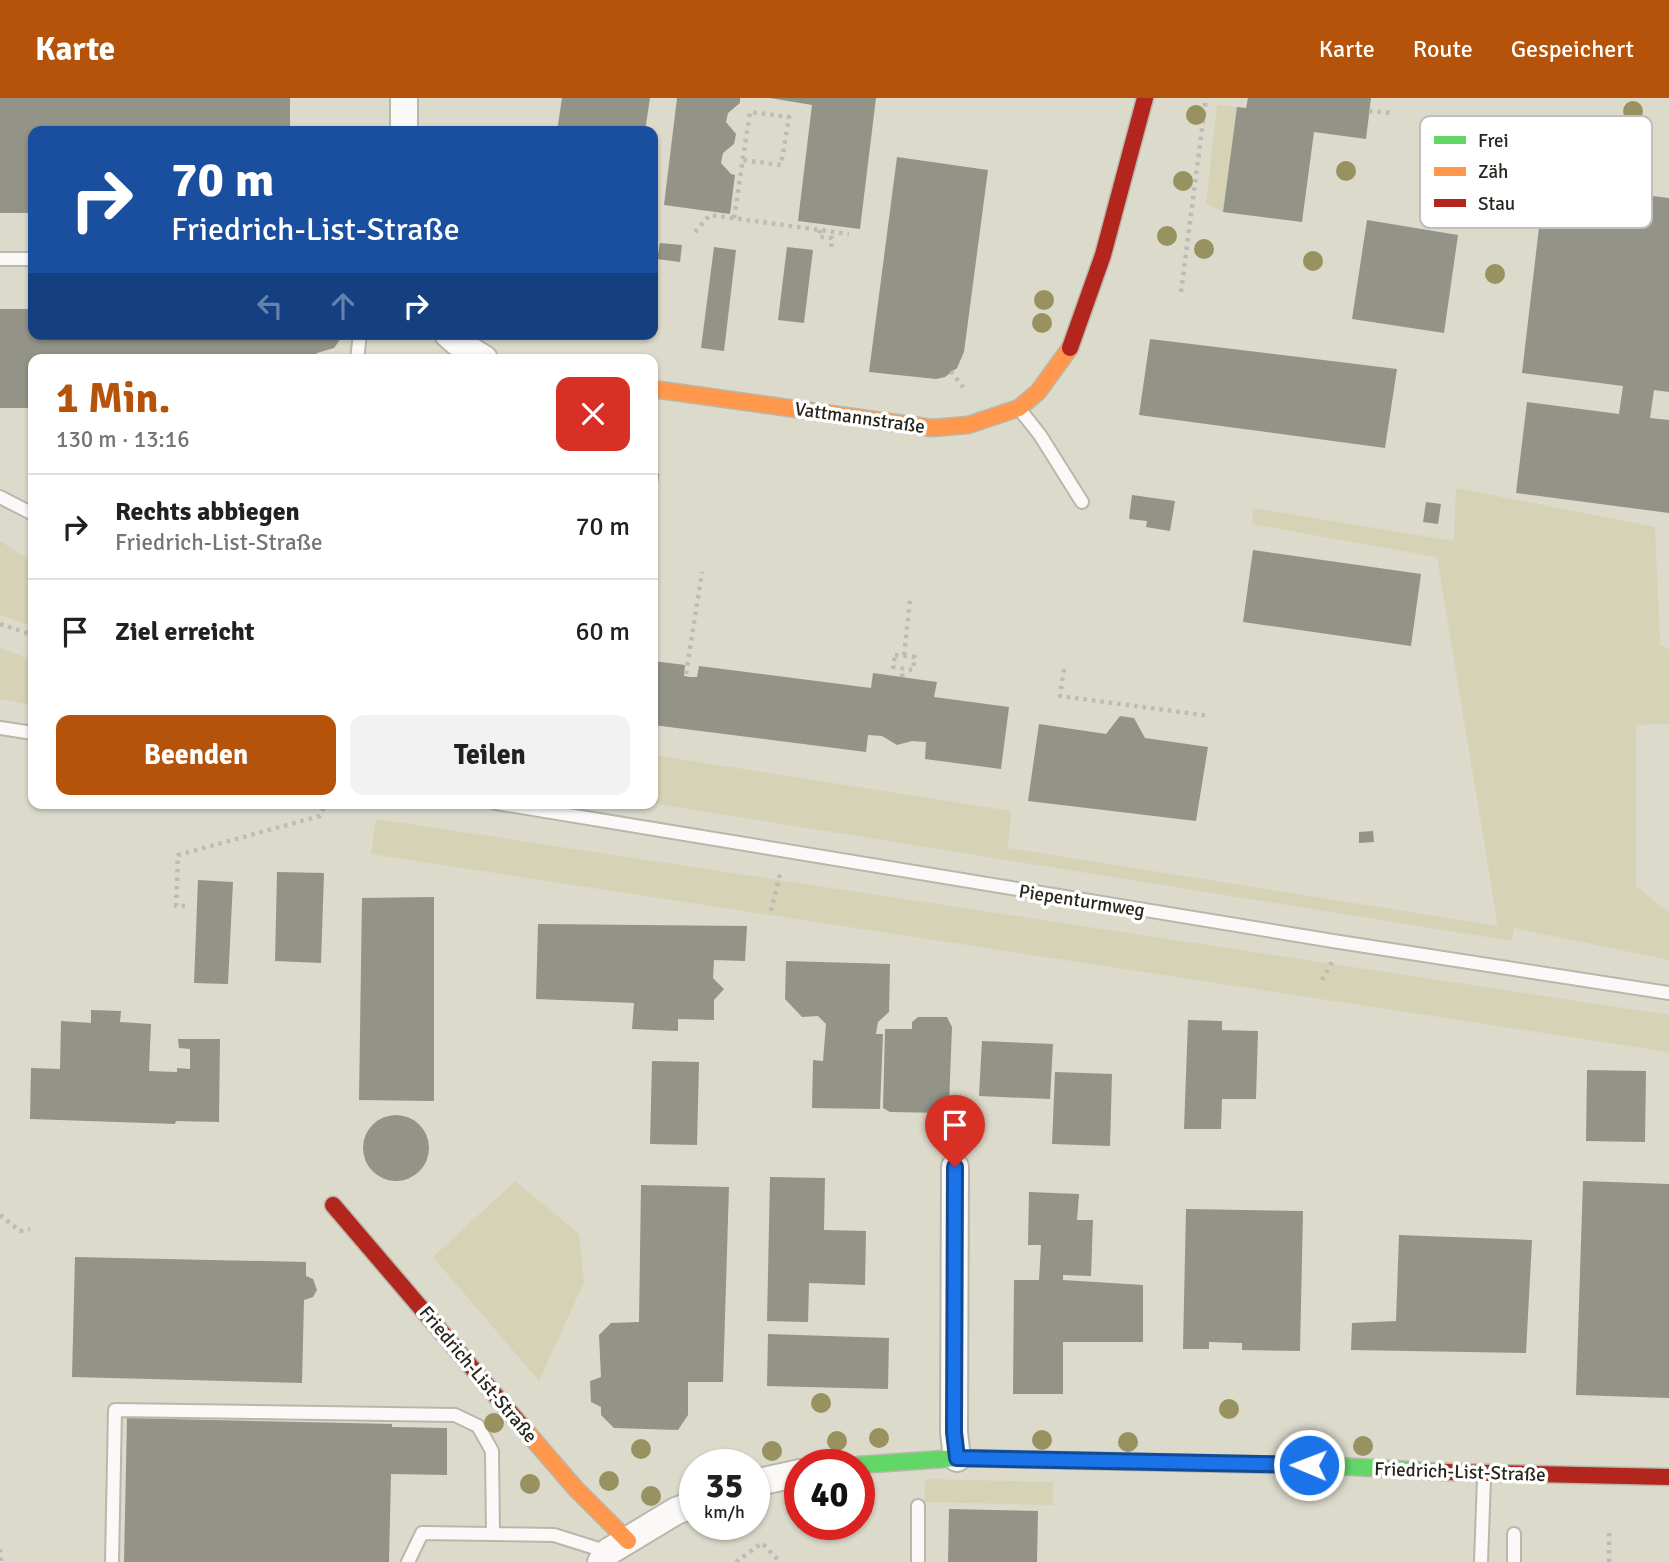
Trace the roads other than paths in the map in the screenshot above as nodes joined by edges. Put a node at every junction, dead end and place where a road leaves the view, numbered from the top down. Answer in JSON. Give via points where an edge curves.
{"nodes":[{"id":1,"x":404,"y":98,"type":"edge"},
{"id":2,"x":1144,"y":98,"type":"edge"},
{"id":3,"x":404,"y":126,"type":"edge"},
{"id":4,"x":0,"y":259,"type":"edge"},
{"id":5,"x":28,"y":259,"type":"edge"},
{"id":6,"x":455,"y":340,"type":"edge"},
{"id":7,"x":476,"y":354,"type":"edge"},
{"id":8,"x":658,"y":390,"type":"edge"},
{"id":9,"x":1019,"y":408,"type":"junction"},
{"id":10,"x":0,"y":497,"type":"edge"},
{"id":11,"x":1082,"y":502,"type":"dead end"},
{"id":12,"x":28,"y":511,"type":"edge"},
{"id":13,"x":0,"y":728,"type":"edge"},
{"id":14,"x":28,"y":732,"type":"edge"},
{"id":15,"x":532,"y":809,"type":"edge"},
{"id":16,"x":1669,"y":993,"type":"edge"},
{"id":17,"x":955,"y":1167,"type":"dead end"},
{"id":18,"x":333,"y":1205,"type":"dead end"},
{"id":19,"x":957,"y":1458,"type":"junction"},
{"id":20,"x":875,"y":1464,"type":"edge"},
{"id":21,"x":1484,"y":1474,"type":"junction"},
{"id":22,"x":1669,"y":1477,"type":"edge"},
{"id":23,"x":918,"y":1506,"type":"dead end"},
{"id":24,"x":679,"y":1510,"type":"edge"},
{"id":25,"x":493,"y":1534,"type":"junction"},
{"id":26,"x":1514,"y":1534,"type":"dead end"},
{"id":27,"x":612,"y":1552,"type":"edge"},
{"id":28,"x":113,"y":1562,"type":"edge"},
{"id":29,"x":408,"y":1562,"type":"edge"},
{"id":30,"x":918,"y":1562,"type":"edge"},
{"id":31,"x":1481,"y":1562,"type":"edge"},
{"id":32,"x":1514,"y":1562,"type":"edge"}],
"edges":[{"from":1,"to":3,"type":"street"},
{"from":2,"to":9,"type":"street","name":"Vattmannstraße","via":[[1103,255],[1069,352],[1038,392]]},
{"from":4,"to":5,"type":"lane"},
{"from":6,"to":7,"type":"street"},
{"from":8,"to":9,"type":"street","name":"Vattmannstraße","via":[[932,428],[968,425]]},
{"from":9,"to":11,"type":"lane"},
{"from":10,"to":12,"type":"lane"},
{"from":13,"to":14,"type":"lane"},
{"from":15,"to":16,"type":"lane","name":"Piepenturmweg"},
{"from":17,"to":19,"type":"street"},
{"from":18,"to":27,"type":"street","name":"Friedrich-List-Straße","via":[[576,1489]]},
{"from":19,"to":20,"type":"street","name":"Friedrich-List-Straße"},
{"from":19,"to":21,"type":"street","name":"Friedrich-List-Straße"},
{"from":21,"to":22,"type":"street","name":"Friedrich-List-Straße"},
{"from":21,"to":31,"type":"lane"},
{"from":23,"to":30,"type":"lane"},
{"from":24,"to":27,"type":"street"},
{"from":25,"to":27,"type":"lane","via":[[554,1535]]},
{"from":25,"to":28,"type":"lane","via":[[492,1451],[478,1426],[455,1415],[115,1410]]},
{"from":25,"to":29,"type":"lane","via":[[422,1533]]},
{"from":26,"to":32,"type":"lane"}]}
